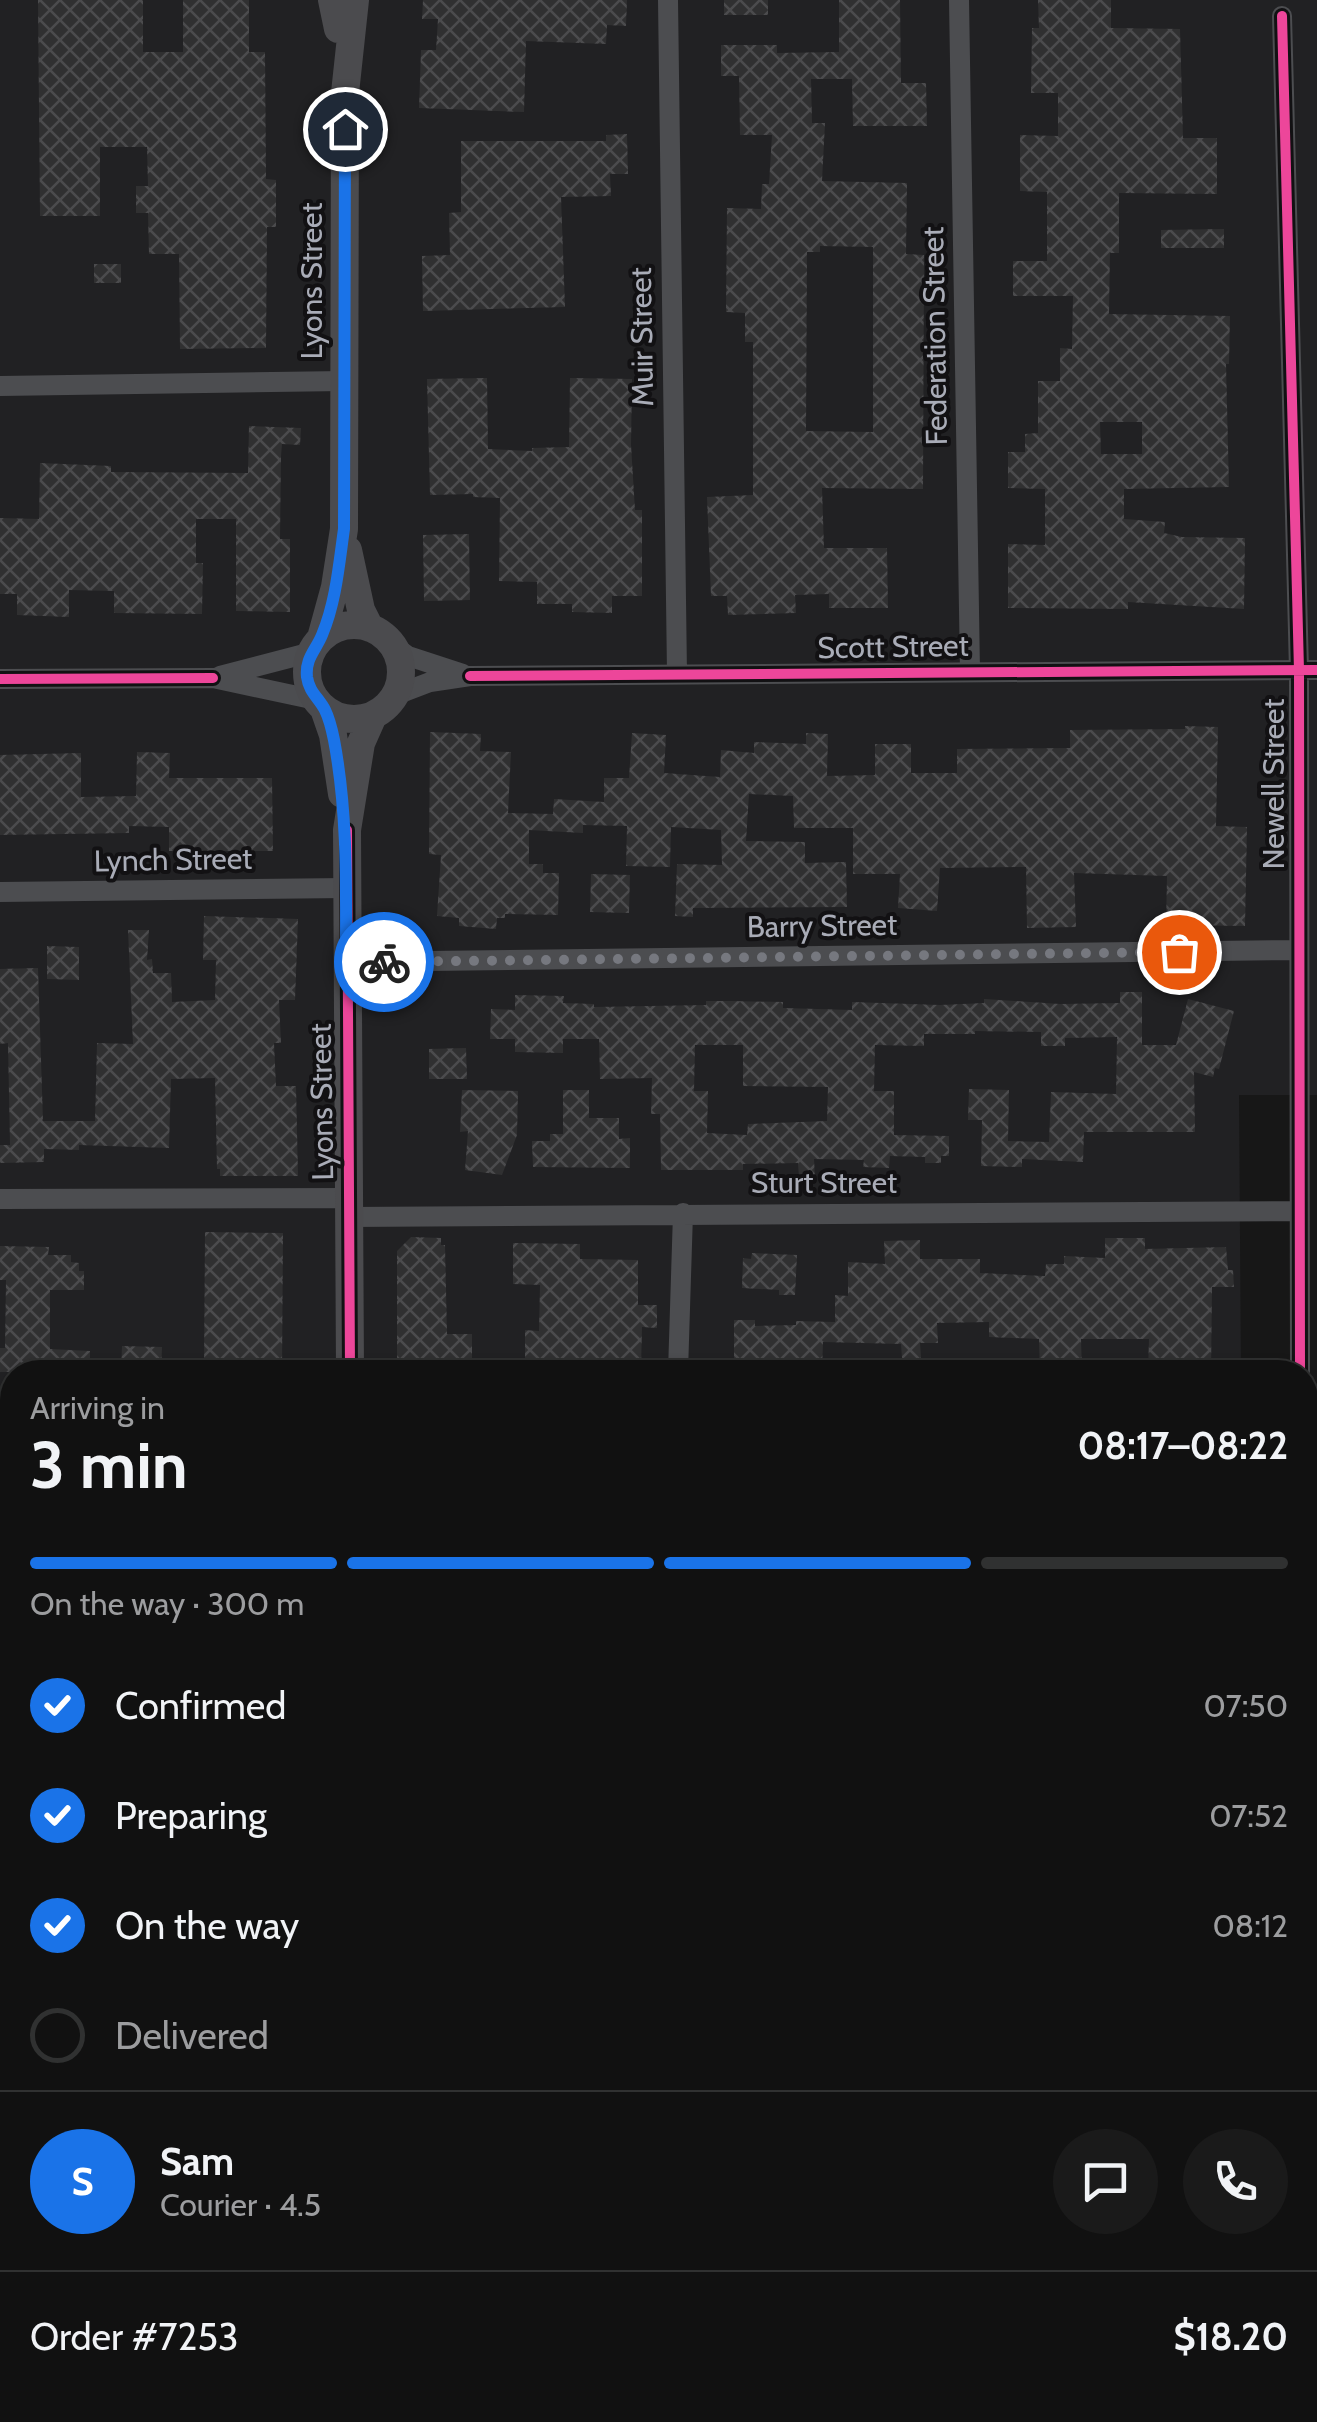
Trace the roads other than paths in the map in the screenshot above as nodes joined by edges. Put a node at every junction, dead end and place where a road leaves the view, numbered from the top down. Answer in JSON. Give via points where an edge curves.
{"nodes":[{"id":1,"x":334,"y":0,"type":"edge"},
{"id":2,"x":355,"y":0,"type":"edge"},
{"id":3,"x":668,"y":0,"type":"edge"},
{"id":4,"x":959,"y":0,"type":"edge"},
{"id":5,"x":1282,"y":16,"type":"dead end"},
{"id":6,"x":345,"y":93,"type":"junction"},
{"id":7,"x":344,"y":381,"type":"junction"},
{"id":8,"x":0,"y":386,"type":"edge"},
{"id":9,"x":344,"y":529,"type":"junction"},
{"id":10,"x":380,"y":636,"type":"junction"},
{"id":11,"x":316,"y":645,"type":"junction"},
{"id":12,"x":1308,"y":670,"type":"edge"},
{"id":13,"x":970,"y":671,"type":"junction"},
{"id":14,"x":677,"y":674,"type":"junction"},
{"id":15,"x":470,"y":676,"type":"junction"},
{"id":16,"x":0,"y":678,"type":"edge"},
{"id":17,"x":213,"y":678,"type":"junction"},
{"id":18,"x":396,"y":695,"type":"junction"},
{"id":19,"x":320,"y":704,"type":"junction"},
{"id":20,"x":374,"y":716,"type":"junction"},
{"id":21,"x":347,"y":830,"type":"junction"},
{"id":22,"x":346,"y":888,"type":"junction"},
{"id":23,"x":0,"y":892,"type":"edge"},
{"id":24,"x":1298,"y":950,"type":"junction"},
{"id":25,"x":346,"y":962,"type":"junction"},
{"id":26,"x":0,"y":1199,"type":"edge"},
{"id":27,"x":349,"y":1207,"type":"junction"},
{"id":28,"x":1299,"y":1212,"type":"junction"},
{"id":29,"x":683,"y":1214,"type":"junction"},
{"id":30,"x":350,"y":1360,"type":"edge"},
{"id":31,"x":678,"y":1360,"type":"edge"},
{"id":32,"x":1300,"y":1360,"type":"edge"}],
"edges":[{"from":1,"to":6,"type":"street","name":"Lyons Street"},
{"from":2,"to":6,"type":"street","name":"Lyons Street"},
{"from":3,"to":14,"type":"street","name":"Muir Street"},
{"from":4,"to":13,"type":"street","name":"Federation Street"},
{"from":5,"to":12,"type":"street","name":"Newell Street"},
{"from":6,"to":7,"type":"street","name":"Lyons Street"},
{"from":7,"to":8,"type":"street"},
{"from":7,"to":9,"type":"street","name":"Lyons Street"},
{"from":9,"to":10,"type":"street","name":"Lyons Street","via":[[355,588]]},
{"from":9,"to":11,"type":"street","name":"Lyons Street","via":[[335,588]]},
{"from":10,"to":11,"type":"street","via":[[344,626]]},
{"from":10,"to":15,"type":"street","name":"Scott Street","via":[[408,656]]},
{"from":10,"to":18,"type":"street","via":[[401,668]]},
{"from":11,"to":17,"type":"street"},
{"from":11,"to":19,"type":"street","via":[[307,676]]},
{"from":12,"to":13,"type":"street","name":"Scott Street"},
{"from":12,"to":24,"type":"street","name":"Newell Street"},
{"from":13,"to":14,"type":"street","name":"Scott Street"},
{"from":14,"to":15,"type":"street","name":"Scott Street"},
{"from":15,"to":18,"type":"street","name":"Scott Street"},
{"from":16,"to":17,"type":"street"},
{"from":17,"to":19,"type":"street"},
{"from":18,"to":20,"type":"street"},
{"from":19,"to":20,"type":"street","via":[[348,719]]},
{"from":19,"to":21,"type":"street","name":"Lyons Street","via":[[333,735]]},
{"from":20,"to":21,"type":"street","name":"Lyons Street","via":[[361,743]]},
{"from":21,"to":22,"type":"street","name":"Lyons Street"},
{"from":22,"to":23,"type":"street","name":"Lynch Street"},
{"from":22,"to":25,"type":"street","name":"Lyons Street"},
{"from":24,"to":25,"type":"street","name":"Barry Street"},
{"from":24,"to":28,"type":"street","name":"Newell Street"},
{"from":25,"to":27,"type":"street","name":"Lyons Street"},
{"from":26,"to":27,"type":"street","name":"Sturt Street"},
{"from":27,"to":29,"type":"street","name":"Sturt Street"},
{"from":27,"to":30,"type":"street","name":"Lyons Street"},
{"from":28,"to":29,"type":"street","name":"Sturt Street"},
{"from":28,"to":32,"type":"street","name":"Newell Street"},
{"from":29,"to":31,"type":"street"}]}
